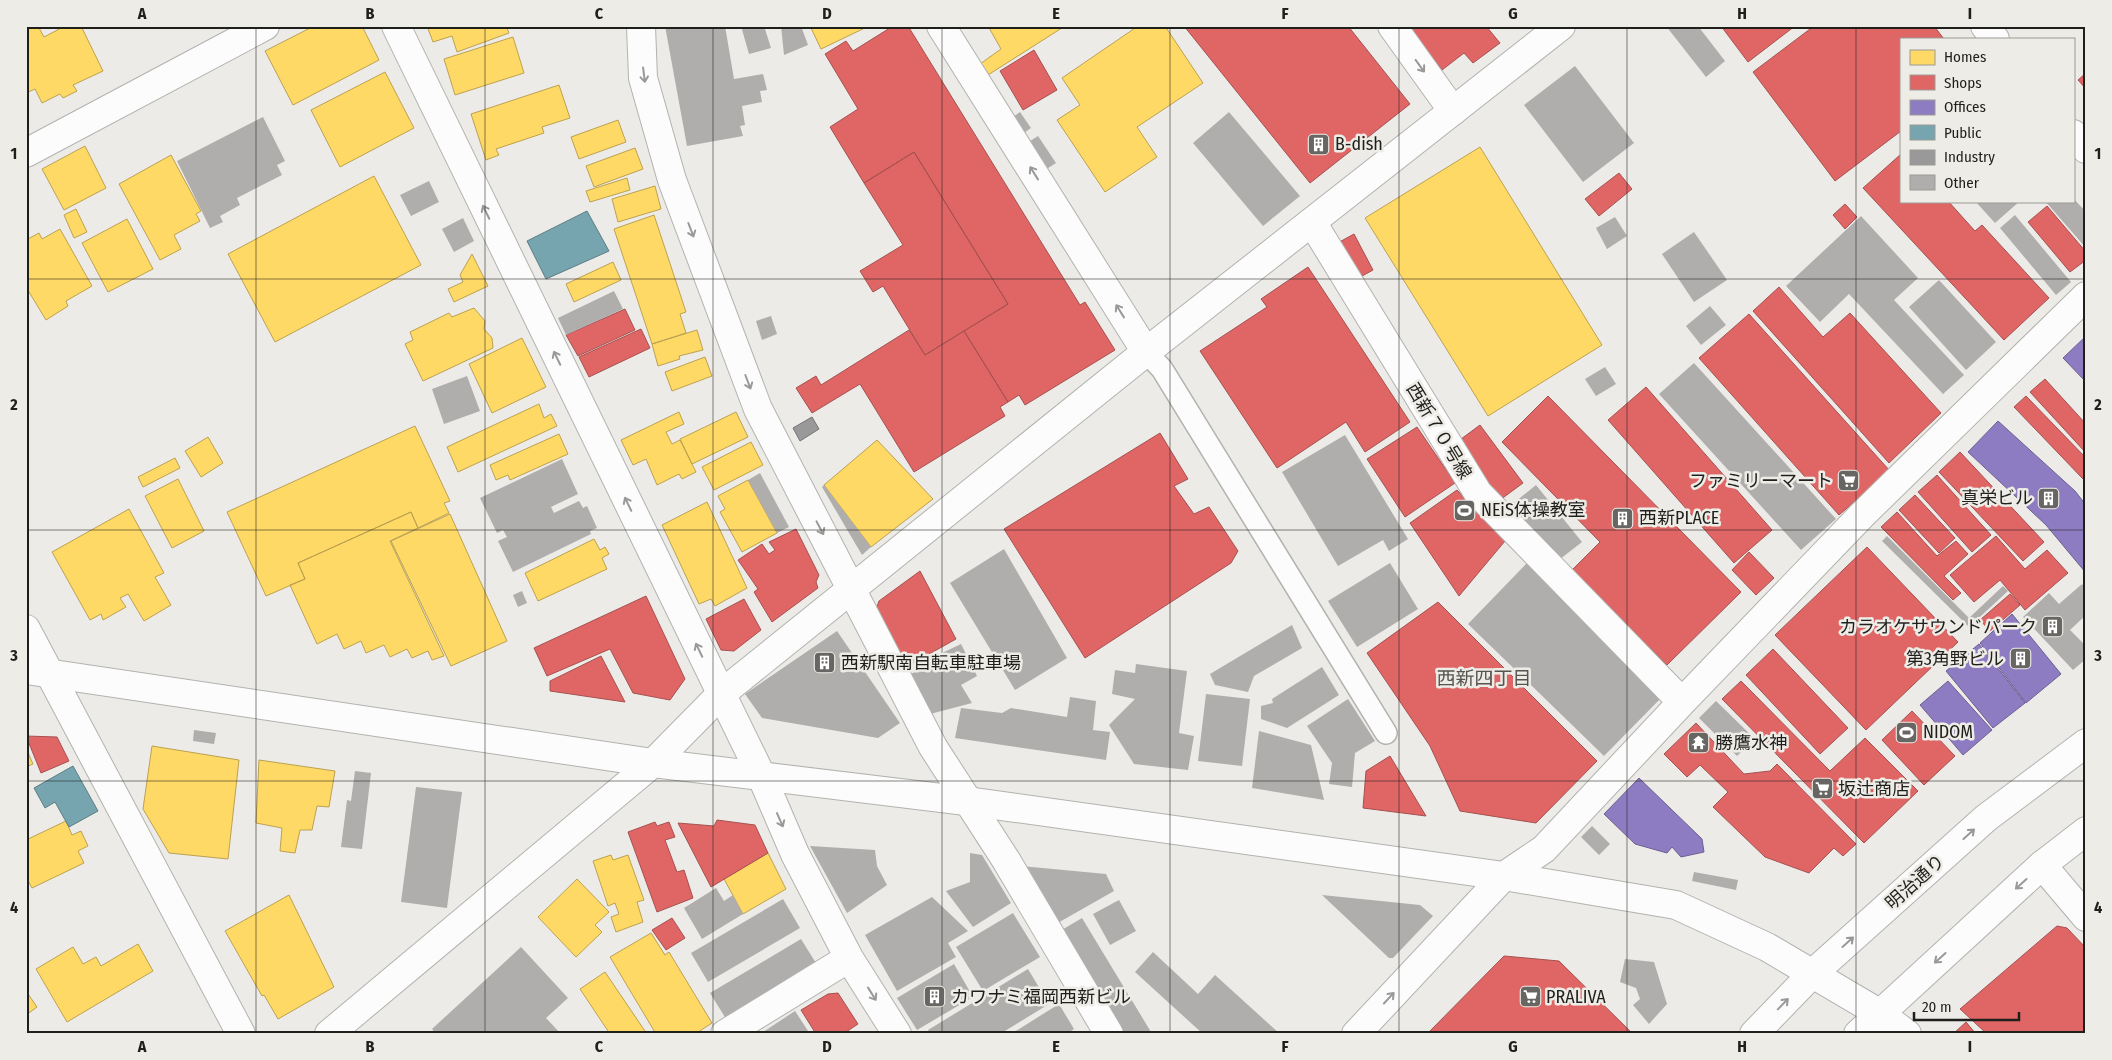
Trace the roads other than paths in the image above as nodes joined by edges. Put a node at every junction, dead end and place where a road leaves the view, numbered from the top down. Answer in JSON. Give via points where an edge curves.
{"nodes":[{"id":1,"x":265,"y":26,"type":"edge"},
{"id":2,"x":396,"y":26,"type":"edge"},
{"id":3,"x":641,"y":26,"type":"edge"},
{"id":4,"x":941,"y":26,"type":"edge"},
{"id":5,"x":1392,"y":26,"type":"edge"},
{"id":6,"x":1561,"y":26,"type":"edge"},
{"id":7,"x":1985,"y":26,"type":"edge"},
{"id":8,"x":1994,"y":38,"type":"edge"},
{"id":9,"x":1453,"y":111,"type":"junction"},
{"id":10,"x":2074,"y":135,"type":"edge"},
{"id":11,"x":2086,"y":149,"type":"edge"},
{"id":12,"x":26,"y":153,"type":"edge"},
{"id":13,"x":1312,"y":222,"type":"junction"},
{"id":14,"x":2086,"y":296,"type":"edge"},
{"id":15,"x":1146,"y":352,"type":"junction"},
{"id":16,"x":852,"y":589,"type":"junction"},
{"id":17,"x":26,"y":629,"type":"edge"},
{"id":18,"x":39,"y":672,"type":"edge"},
{"id":19,"x":721,"y":694,"type":"junction"},
{"id":20,"x":1682,"y":702,"type":"junction"},
{"id":21,"x":1386,"y":733,"type":"dead end"},
{"id":22,"x":2086,"y":742,"type":"edge"},
{"id":23,"x":653,"y":763,"type":"junction"},
{"id":24,"x":761,"y":775,"type":"junction"},
{"id":25,"x":966,"y":801,"type":"junction"},
{"id":26,"x":2086,"y":831,"type":"edge"},
{"id":27,"x":2042,"y":865,"type":"junction"},
{"id":28,"x":1504,"y":876,"type":"junction"},
{"id":29,"x":2086,"y":916,"type":"edge"},
{"id":30,"x":849,"y":958,"type":"junction"},
{"id":31,"x":1811,"y":975,"type":"junction"},
{"id":32,"x":1879,"y":1014,"type":"junction"},
{"id":33,"x":241,"y":1034,"type":"edge"},
{"id":34,"x":329,"y":1034,"type":"edge"},
{"id":35,"x":726,"y":1034,"type":"edge"},
{"id":36,"x":897,"y":1034,"type":"edge"},
{"id":37,"x":1108,"y":1034,"type":"edge"},
{"id":38,"x":1356,"y":1034,"type":"edge"},
{"id":39,"x":1754,"y":1034,"type":"edge"},
{"id":40,"x":1858,"y":1034,"type":"edge"},
{"id":41,"x":1906,"y":1034,"type":"edge"}],
"edges":[{"from":1,"to":12,"type":"street"},
{"from":19,"to":2,"type":"street","one_way":true},
{"from":3,"to":16,"type":"street","one_way":true,"via":[[643,78],[672,180],[758,409]]},
{"from":15,"to":4,"type":"street","one_way":true},
{"from":5,"to":9,"type":"street","one_way":true},
{"from":6,"to":9,"type":"street"},
{"from":7,"to":8,"type":"street"},
{"from":9,"to":13,"type":"street"},
{"from":10,"to":11,"type":"street"},
{"from":13,"to":15,"type":"street"},
{"from":13,"to":20,"type":"street","name":"西新７０号線","via":[[1478,494]]},
{"from":14,"to":20,"type":"street","via":[[1862,515]]},
{"from":15,"to":16,"type":"street"},
{"from":15,"to":21,"type":"lane","via":[[1162,369]]},
{"from":16,"to":19,"type":"street"},
{"from":16,"to":25,"type":"street","via":[[933,747]]},
{"from":17,"to":18,"type":"street"},
{"from":18,"to":23,"type":"street"},
{"from":18,"to":33,"type":"street"},
{"from":19,"to":23,"type":"street"},
{"from":19,"to":24,"type":"street"},
{"from":20,"to":28,"type":"street","via":[[1544,849]]},
{"from":31,"to":22,"type":"street","name":"明治通り","one_way":true,"via":[[1986,818]]},
{"from":23,"to":24,"type":"street"},
{"from":23,"to":34,"type":"street"},
{"from":24,"to":25,"type":"street"},
{"from":24,"to":30,"type":"street","one_way":true,"via":[[795,854]]},
{"from":25,"to":28,"type":"street"},
{"from":25,"to":37,"type":"street","via":[[1006,860]]},
{"from":26,"to":27,"type":"street"},
{"from":27,"to":29,"type":"street"},
{"from":27,"to":32,"type":"street","one_way":true},
{"from":28,"to":31,"type":"street","via":[[1676,905],[1767,947]]},
{"from":38,"to":28,"type":"street","one_way":true},
{"from":30,"to":35,"type":"street"},
{"from":30,"to":36,"type":"street","one_way":true},
{"from":31,"to":32,"type":"street"},
{"from":39,"to":31,"type":"street","name":"明治通り","one_way":true},
{"from":32,"to":40,"type":"street"},
{"from":32,"to":41,"type":"street"}]}
